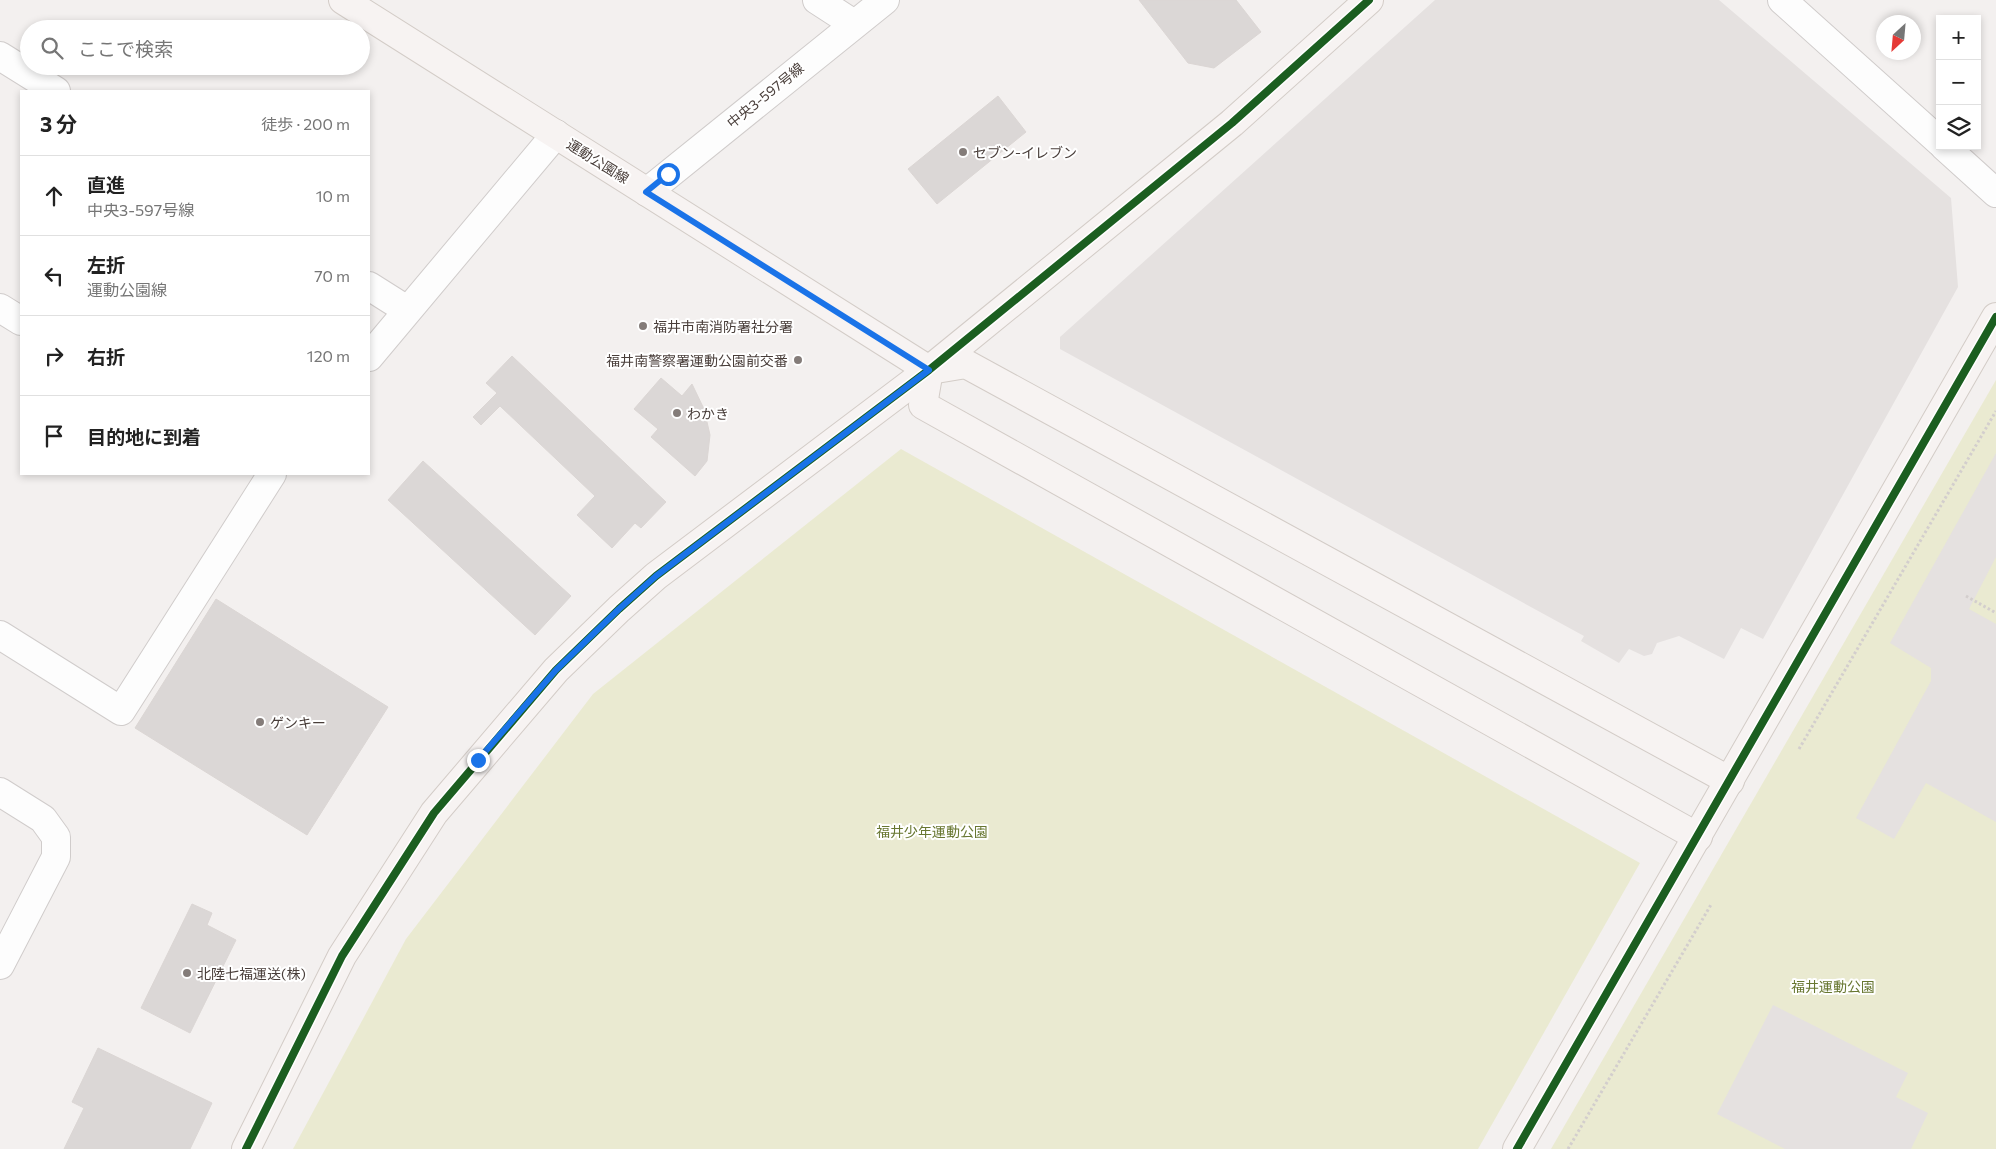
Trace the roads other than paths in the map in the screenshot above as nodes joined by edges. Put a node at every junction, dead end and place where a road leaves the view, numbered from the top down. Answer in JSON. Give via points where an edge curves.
{"nodes":[{"id":1,"x":816,"y":0,"type":"edge"},
{"id":2,"x":885,"y":0,"type":"edge"},
{"id":3,"x":1369,"y":0,"type":"edge"},
{"id":4,"x":1782,"y":0,"type":"edge"},
{"id":5,"x":351,"y":2,"type":"edge"},
{"id":6,"x":854,"y":24,"type":"junction"},
{"id":7,"x":0,"y":56,"type":"edge"},
{"id":8,"x":20,"y":68,"type":"edge"},
{"id":9,"x":30,"y":75,"type":"edge"},
{"id":10,"x":54,"y":90,"type":"edge"},
{"id":11,"x":556,"y":134,"type":"junction"},
{"id":12,"x":1936,"y":138,"type":"edge"},
{"id":13,"x":1948,"y":150,"type":"edge"},
{"id":14,"x":646,"y":192,"type":"junction"},
{"id":15,"x":1996,"y":193,"type":"edge"},
{"id":16,"x":370,"y":287,"type":"edge"},
{"id":17,"x":0,"y":308,"type":"edge"},
{"id":18,"x":407,"y":310,"type":"junction"},
{"id":19,"x":1996,"y":317,"type":"edge"},
{"id":20,"x":20,"y":320,"type":"edge"},
{"id":21,"x":370,"y":355,"type":"edge"},
{"id":22,"x":929,"y":370,"type":"junction"},
{"id":23,"x":266,"y":476,"type":"edge"},
{"id":24,"x":0,"y":635,"type":"edge"},
{"id":25,"x":1730,"y":781,"type":"junction"},
{"id":26,"x":0,"y":792,"type":"edge"},
{"id":27,"x":1698,"y":837,"type":"junction"},
{"id":28,"x":0,"y":965,"type":"edge"},
{"id":29,"x":246,"y":1149,"type":"edge"},
{"id":30,"x":1517,"y":1149,"type":"edge"}],
"edges":[{"from":1,"to":6,"type":"street"},
{"from":2,"to":6,"type":"street","name":"中央3-597号線"},
{"from":3,"to":22,"type":"street","via":[[1232,123]]},
{"from":4,"to":12,"type":"street"},
{"from":5,"to":11,"type":"street","name":"運動公園線"},
{"from":6,"to":14,"type":"street","name":"中央3-597号線"},
{"from":7,"to":8,"type":"street"},
{"from":9,"to":10,"type":"street"},
{"from":11,"to":14,"type":"street","name":"運動公園線"},
{"from":11,"to":18,"type":"street"},
{"from":13,"to":15,"type":"street"},
{"from":14,"to":22,"type":"street","name":"運動公園線"},
{"from":16,"to":18,"type":"street"},
{"from":17,"to":20,"type":"street"},
{"from":18,"to":21,"type":"street"},
{"from":19,"to":25,"type":"street"},
{"from":22,"to":25,"type":"street","via":[[966,364]]},
{"from":22,"to":27,"type":"street","via":[[923,405]]},
{"from":22,"to":29,"type":"street","via":[[656,576],[556,670],[434,812],[342,956]]},
{"from":23,"to":24,"type":"street","via":[[121,711]]},
{"from":25,"to":27,"type":"street"},
{"from":26,"to":28,"type":"street","via":[[43,819],[56,837],[56,857]]},
{"from":27,"to":30,"type":"street"}]}
